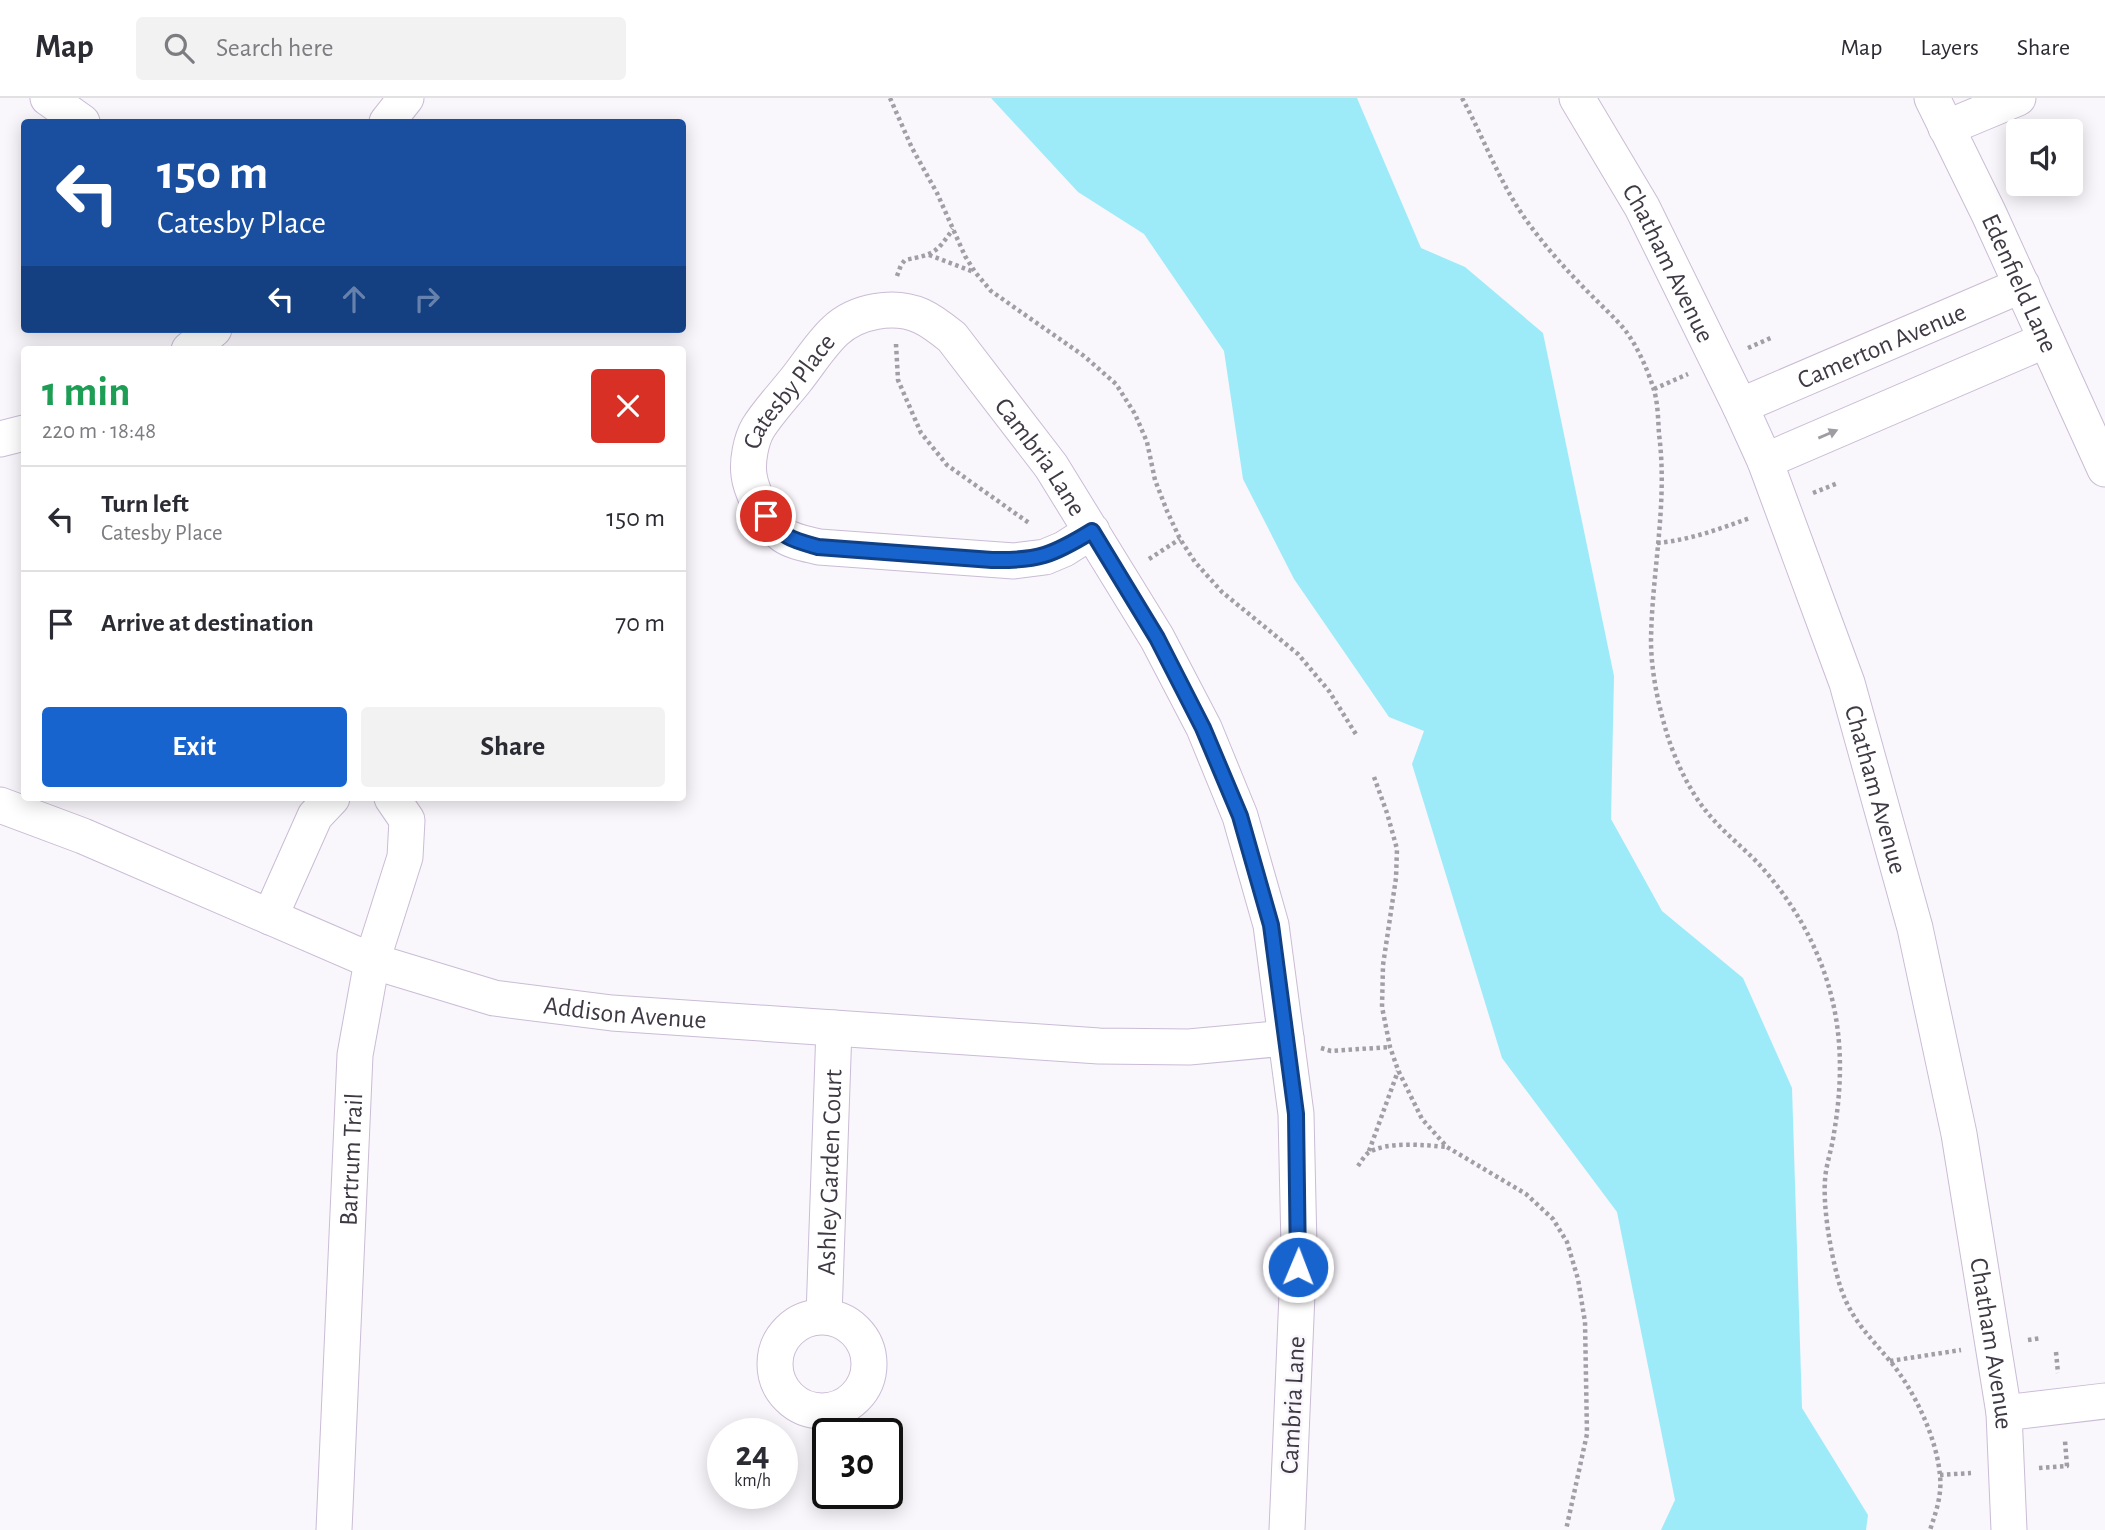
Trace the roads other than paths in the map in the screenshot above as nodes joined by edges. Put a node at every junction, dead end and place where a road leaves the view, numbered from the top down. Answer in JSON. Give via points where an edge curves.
{"nodes":[{"id":1,"x":48,"y":98,"type":"edge"},
{"id":2,"x":406,"y":98,"type":"edge"},
{"id":3,"x":1577,"y":98,"type":"edge"},
{"id":4,"x":2018,"y":98,"type":"edge"},
{"id":5,"x":1939,"y":113,"type":"edge"},
{"id":6,"x":78,"y":119,"type":"edge"},
{"id":7,"x":389,"y":119,"type":"edge"},
{"id":8,"x":2022,"y":285,"type":"junction"},
{"id":9,"x":899,"y":310,"type":"joint"},
{"id":10,"x":209,"y":333,"type":"edge"},
{"id":11,"x":2046,"y":340,"type":"junction"},
{"id":12,"x":194,"y":346,"type":"edge"},
{"id":13,"x":1740,"y":406,"type":"junction"},
{"id":14,"x":21,"y":434,"type":"edge"},
{"id":15,"x":0,"y":439,"type":"edge"},
{"id":16,"x":1765,"y":461,"type":"junction"},
{"id":17,"x":2105,"y":469,"type":"edge"},
{"id":18,"x":1078,"y":540,"type":"junction"},
{"id":19,"x":329,"y":801,"type":"edge"},
{"id":20,"x":394,"y":801,"type":"edge"},
{"id":21,"x":0,"y":805,"type":"edge"},
{"id":22,"x":270,"y":917,"type":"junction"},
{"id":23,"x":372,"y":961,"type":"junction"},
{"id":24,"x":834,"y":1028,"type":"junction"},
{"id":25,"x":1286,"y":1038,"type":"junction"},
{"id":26,"x":824,"y":1316,"type":"dead end"},
{"id":27,"x":2105,"y":1401,"type":"edge"},
{"id":28,"x":2004,"y":1413,"type":"junction"},
{"id":29,"x":334,"y":1530,"type":"edge"},
{"id":30,"x":1287,"y":1530,"type":"edge"},
{"id":31,"x":2009,"y":1530,"type":"edge"}],
"edges":[{"from":1,"to":6,"type":"street"},
{"from":2,"to":7,"type":"street"},
{"from":3,"to":13,"type":"street","name":"Chatham Avenue","via":[[1642,207]]},
{"from":4,"to":5,"type":"street"},
{"from":5,"to":8,"type":"street","name":"Edenfield Lane"},
{"from":8,"to":11,"type":"street","name":"Edenfield Lane"},
{"from":8,"to":13,"type":"street","name":"Camerton Avenue"},
{"from":9,"to":18,"type":"street","name":"Cambria Lane","via":[[920,316],[952,337],[1051,466]]},
{"from":9,"to":18,"type":"street","name":"Catesby Place","via":[[852,318],[834,331],[758,429],[748,475],[766,516],[782,534],[818,547],[1014,561],[1045,556]]},
{"from":10,"to":12,"type":"street"},
{"from":16,"to":11,"type":"street","one_way":true},
{"from":11,"to":17,"type":"street","name":"Edenfield Lane"},
{"from":13,"to":16,"type":"street","name":"Chatham Avenue"},
{"from":14,"to":15,"type":"street"},
{"from":16,"to":28,"type":"street","name":"Chatham Avenue","via":[[1847,683],[1915,928],[1959,1134]]},
{"from":18,"to":25,"type":"street","name":"Cambria Lane","via":[[1157,638],[1203,728],[1240,816],[1271,925]]},
{"from":19,"to":22,"type":"street","via":[[315,816]]},
{"from":20,"to":23,"type":"street","name":"Bartrum Trail","via":[[407,820],[405,857]]},
{"from":21,"to":22,"type":"street","name":"Addison Avenue"},
{"from":22,"to":23,"type":"street","name":"Addison Avenue"},
{"from":23,"to":24,"type":"street","name":"Addison Avenue","via":[[494,998],[612,1013]]},
{"from":23,"to":29,"type":"street","name":"Bartrum Trail","via":[[355,1055]]},
{"from":24,"to":25,"type":"street","name":"Addison Avenue","via":[[1099,1046],[1189,1047]]},
{"from":24,"to":26,"type":"street","name":"Ashley Garden Court"},
{"from":25,"to":30,"type":"street","name":"Cambria Lane","via":[[1296,1114],[1299,1247]]},
{"from":27,"to":28,"type":"street"},
{"from":28,"to":31,"type":"street","name":"Chatham Avenue"}]}
